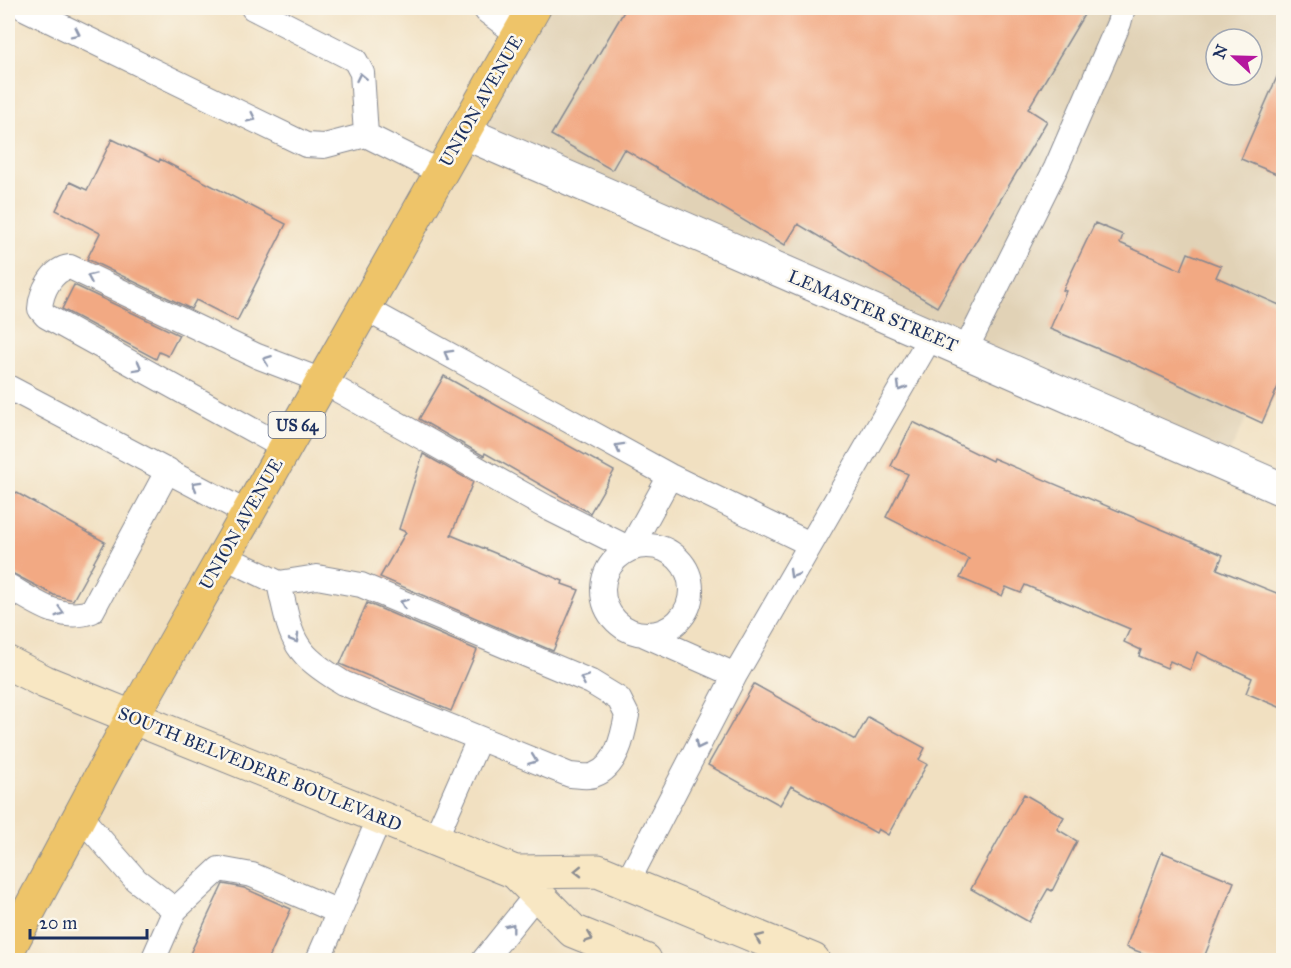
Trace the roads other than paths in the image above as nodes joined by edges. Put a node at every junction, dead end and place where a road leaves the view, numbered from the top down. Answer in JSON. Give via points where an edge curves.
{"nodes":[{"id":1,"x":24,"y":8,"type":"edge"},
{"id":2,"x":254,"y":8,"type":"edge"},
{"id":3,"x":490,"y":8,"type":"edge"},
{"id":4,"x":1123,"y":8,"type":"edge"},
{"id":5,"x":528,"y":19,"type":"edge"},
{"id":6,"x":463,"y":132,"type":"junction"},
{"id":7,"x":366,"y":135,"type":"junction"},
{"id":8,"x":440,"y":172,"type":"junction"},
{"id":9,"x":364,"y":308,"type":"junction"},
{"id":10,"x":930,"y":336,"type":"junction"},
{"id":11,"x":964,"y":351,"type":"junction"},
{"id":12,"x":322,"y":381,"type":"junction"},
{"id":13,"x":8,"y":387,"type":"edge"},
{"id":14,"x":285,"y":448,"type":"junction"},
{"id":15,"x":168,"y":470,"type":"junction"},
{"id":16,"x":670,"y":476,"type":"junction"},
{"id":17,"x":1284,"y":490,"type":"edge"},
{"id":18,"x":247,"y":513,"type":"junction"},
{"id":19,"x":810,"y":544,"type":"junction"},
{"id":20,"x":630,"y":549,"type":"junction"},
{"id":21,"x":223,"y":556,"type":"junction"},
{"id":22,"x":279,"y":584,"type":"junction"},
{"id":23,"x":8,"y":586,"type":"edge"},
{"id":24,"x":645,"y":635,"type":"junction"},
{"id":25,"x":8,"y":663,"type":"edge"},
{"id":26,"x":735,"y":675,"type":"junction"},
{"id":27,"x":132,"y":718,"type":"junction"},
{"id":28,"x":478,"y":739,"type":"junction"},
{"id":29,"x":79,"y":815,"type":"junction"},
{"id":30,"x":380,"y":818,"type":"junction"},
{"id":31,"x":435,"y":839,"type":"junction"},
{"id":32,"x":526,"y":883,"type":"junction"},
{"id":33,"x":627,"y":883,"type":"junction"},
{"id":34,"x":175,"y":910,"type":"junction"},
{"id":35,"x":339,"y":912,"type":"junction"},
{"id":36,"x":8,"y":950,"type":"edge"},
{"id":37,"x":153,"y":960,"type":"edge"},
{"id":38,"x":318,"y":960,"type":"edge"},
{"id":39,"x":484,"y":960,"type":"edge"},
{"id":40,"x":645,"y":960,"type":"edge"},
{"id":41,"x":813,"y":960,"type":"edge"}],
"edges":[{"from":1,"to":7,"type":"lane","one_way":true,"via":[[306,145],[324,146]]},
{"from":7,"to":2,"type":"lane","one_way":true,"via":[[362,73],[355,60]]},
{"from":3,"to":5,"type":"street"},
{"from":4,"to":11,"type":"lane","via":[[1056,168]]},
{"from":5,"to":6,"type":"main road","name":"UNION AVENUE","number":"US 64"},
{"from":6,"to":8,"type":"main road","name":"UNION AVENUE","number":"US 64"},
{"from":6,"to":10,"type":"street","name":"LEMASTER STREET"},
{"from":7,"to":8,"type":"lane"},
{"from":8,"to":9,"type":"main road","name":"UNION AVENUE","number":"US 64"},
{"from":9,"to":12,"type":"main road","name":"UNION AVENUE","number":"US 64"},
{"from":16,"to":9,"type":"lane","one_way":true},
{"from":10,"to":11,"type":"street","name":"LEMASTER STREET"},
{"from":10,"to":19,"type":"lane","one_way":true},
{"from":11,"to":17,"type":"street","name":"LEMASTER STREET"},
{"from":12,"to":14,"type":"main road","name":"UNION AVENUE","number":"US 64"},
{"from":12,"to":14,"type":"lane","one_way":true,"via":[[257,356],[70,267],[54,274],[40,299],[40,309],[46,316]]},
{"from":12,"to":20,"type":"lane","via":[[546,507]]},
{"from":13,"to":15,"type":"lane"},
{"from":14,"to":18,"type":"main road","name":"UNION AVENUE","number":"US 64"},
{"from":18,"to":15,"type":"lane","one_way":true},
{"from":23,"to":15,"type":"lane","one_way":true,"via":[[58,613],[80,616],[92,611]]},
{"from":16,"to":19,"type":"lane"},
{"from":16,"to":20,"type":"lane"},
{"from":18,"to":21,"type":"main road","name":"UNION AVENUE","number":"US 64"},
{"from":19,"to":26,"type":"lane","one_way":true},
{"from":20,"to":24,"type":"lane","via":[[608,568],[603,598],[618,624]]},
{"from":20,"to":24,"type":"lane","via":[[645,545],[673,553],[691,582],[690,603],[674,627]]},
{"from":21,"to":22,"type":"lane"},
{"from":21,"to":27,"type":"main road","name":"UNION AVENUE","number":"US 64"},
{"from":22,"to":28,"type":"lane","one_way":true,"via":[[291,635],[319,668],[343,683]]},
{"from":28,"to":22,"type":"lane","one_way":true,"via":[[570,775],[592,776],[608,768],[622,741],[627,715],[619,699],[591,682],[361,585],[317,577]]},
{"from":24,"to":26,"type":"lane"},
{"from":25,"to":27,"type":"street","name":"SOUTH BELVEDERE BOULEVARD"},
{"from":26,"to":33,"type":"lane","one_way":true},
{"from":27,"to":29,"type":"main road","name":"UNION AVENUE","number":"US 64"},
{"from":27,"to":30,"type":"street","name":"SOUTH BELVEDERE BOULEVARD"},
{"from":28,"to":31,"type":"lane"},
{"from":29,"to":34,"type":"lane","via":[[136,880]]},
{"from":29,"to":36,"type":"main road","name":"UNION AVENUE","number":"US 64"},
{"from":30,"to":31,"type":"street","name":"SOUTH BELVEDERE BOULEVARD"},
{"from":30,"to":35,"type":"lane"},
{"from":31,"to":32,"type":"street","name":"SOUTH BELVEDERE BOULEVARD"},
{"from":33,"to":32,"type":"street","name":"SOUTH BELVEDERE BOULEVARD","one_way":true,"via":[[598,871]]},
{"from":39,"to":32,"type":"lane","one_way":true},
{"from":32,"to":40,"type":"street","name":"SOUTH BELVEDERE BOULEVARD","one_way":true,"via":[[573,931]]},
{"from":41,"to":33,"type":"street","name":"SOUTH BELVEDERE BOULEVARD","one_way":true},
{"from":34,"to":35,"type":"lane","via":[[219,868],[252,875]]},
{"from":34,"to":37,"type":"lane"},
{"from":35,"to":38,"type":"lane"}]}
